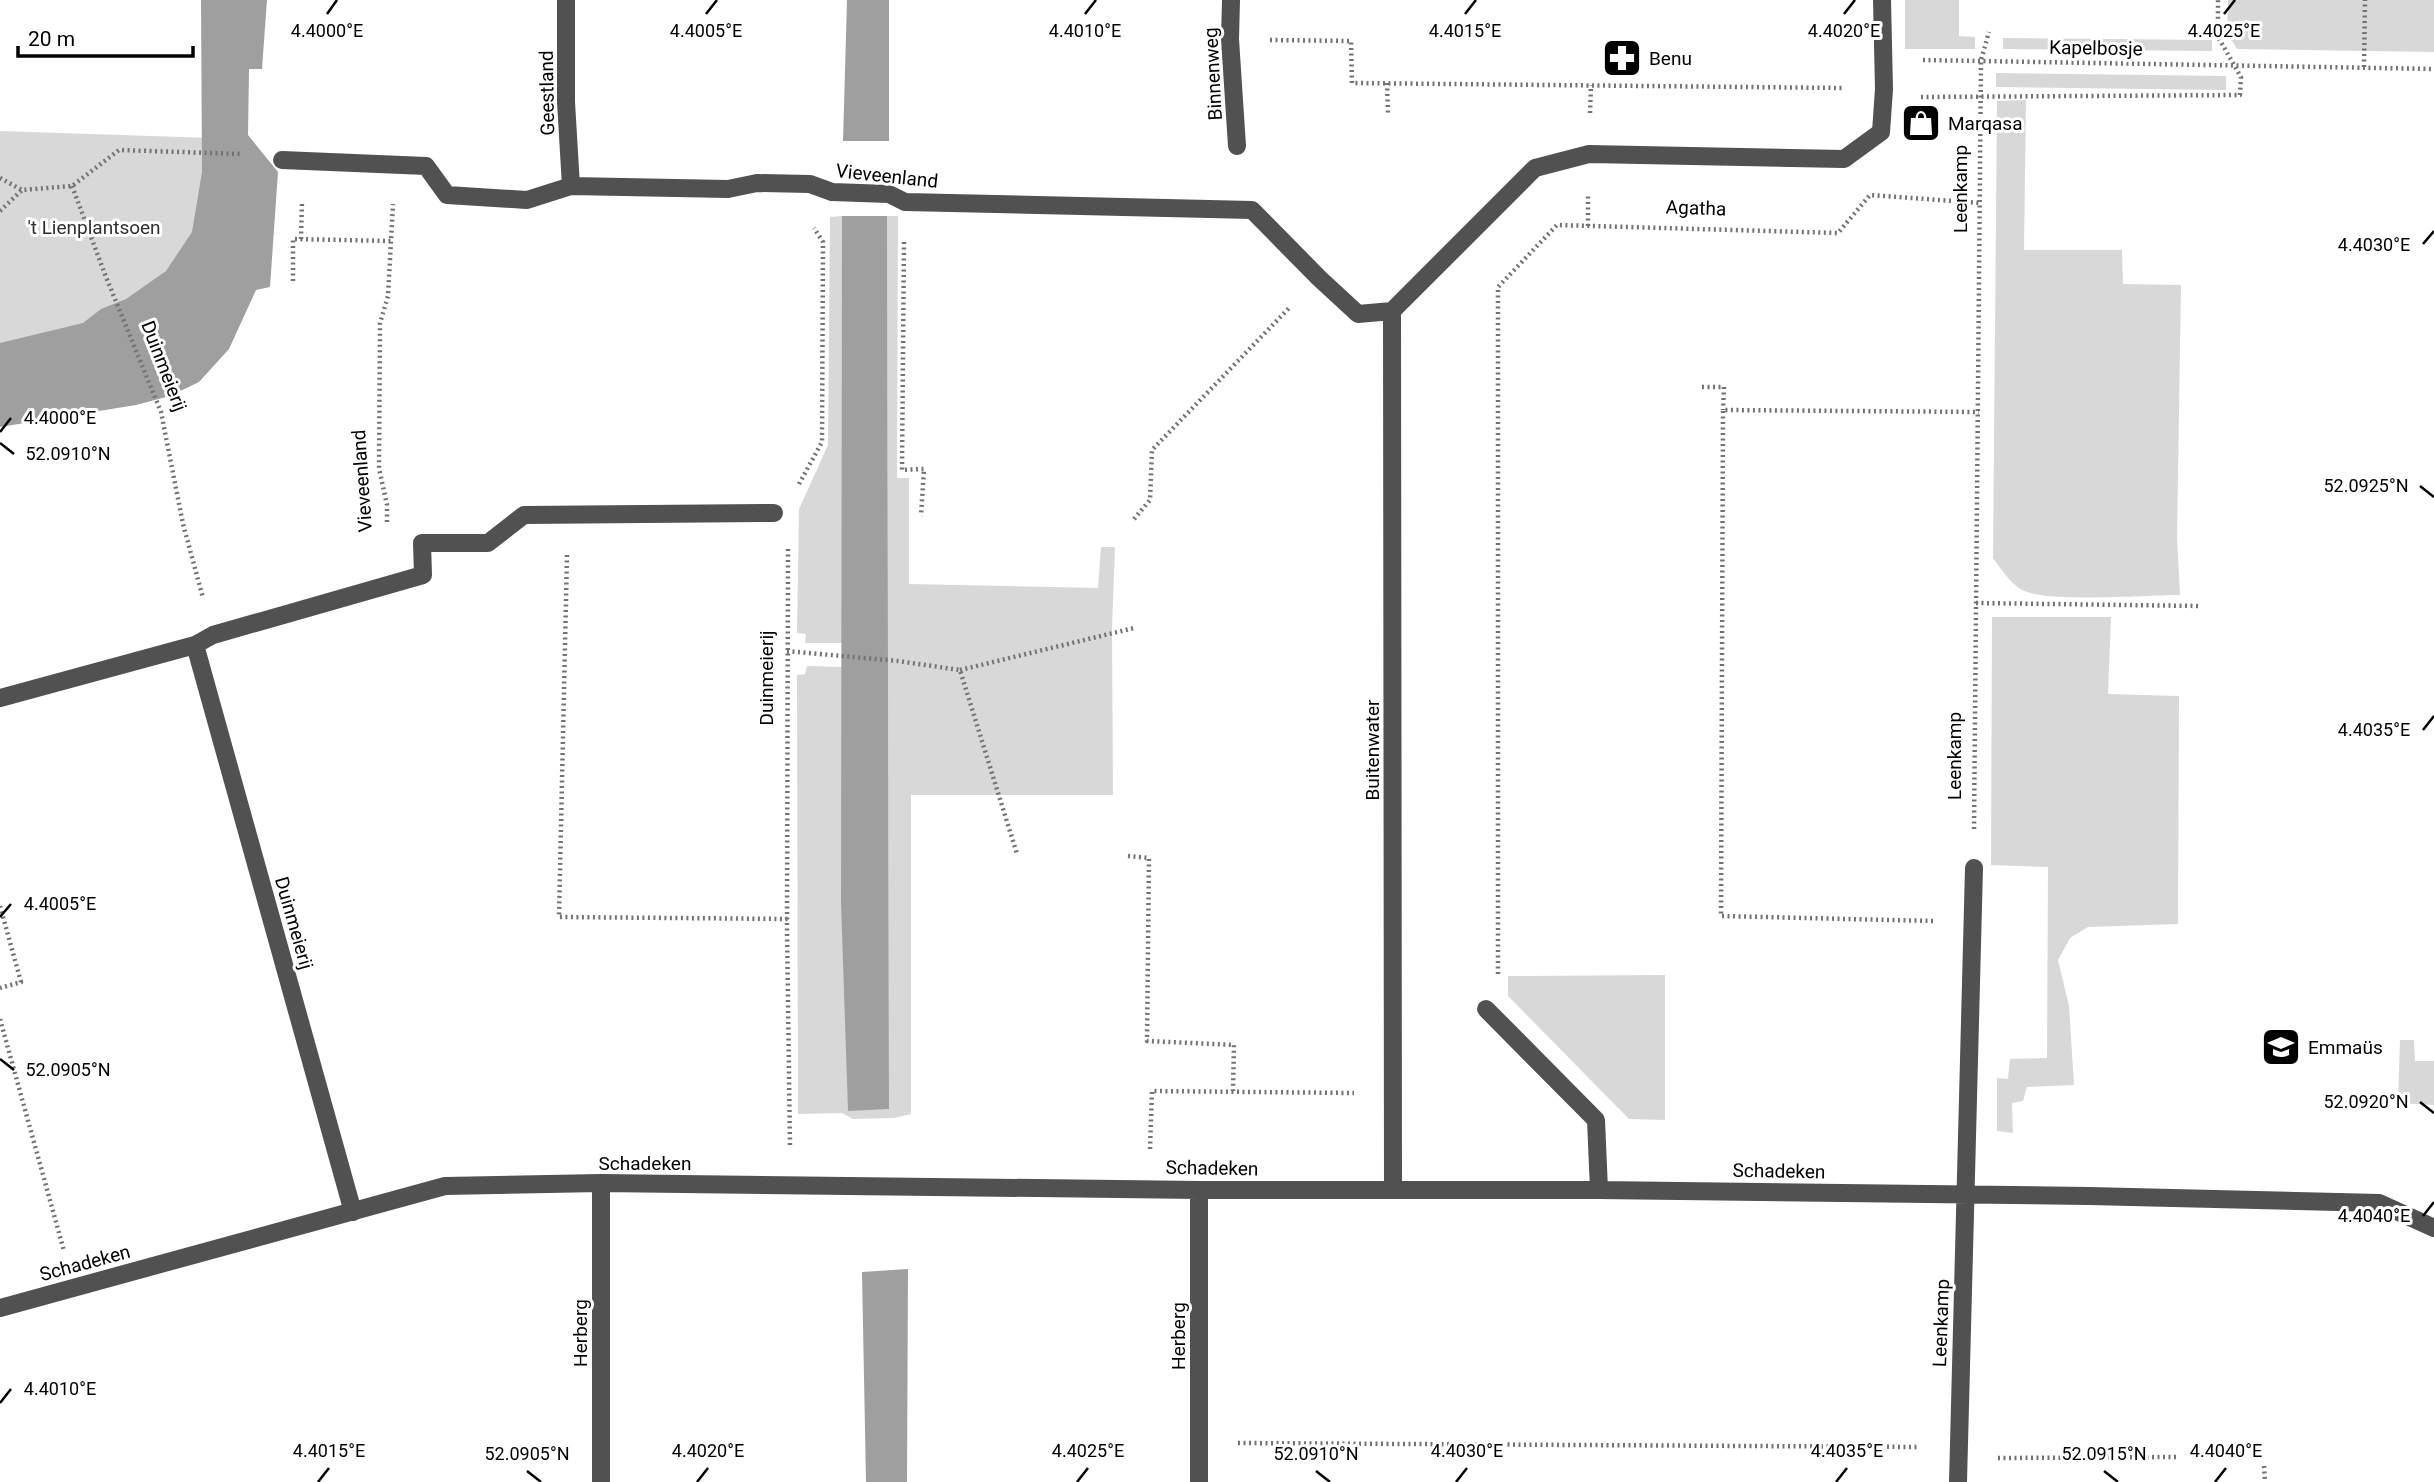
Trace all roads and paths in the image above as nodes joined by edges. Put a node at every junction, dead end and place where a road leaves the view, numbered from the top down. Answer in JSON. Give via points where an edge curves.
{"nodes":[{"id":1,"x":566,"y":0,"type":"edge"},
{"id":2,"x":1231,"y":0,"type":"edge"},
{"id":3,"x":1882,"y":0,"type":"edge"},
{"id":4,"x":2218,"y":0,"type":"edge"},
{"id":5,"x":2365,"y":0,"type":"edge"},
{"id":6,"x":1989,"y":32,"type":"dead end"},
{"id":7,"x":1230,"y":39,"type":"junction"},
{"id":8,"x":1884,"y":59,"type":"junction"},
{"id":9,"x":1981,"y":60,"type":"junction"},
{"id":10,"x":2233,"y":65,"type":"junction"},
{"id":11,"x":2364,"y":67,"type":"junction"},
{"id":12,"x":2434,"y":69,"type":"edge"},
{"id":13,"x":1387,"y":83,"type":"junction"},
{"id":14,"x":1884,"y":89,"type":"junction"},
{"id":15,"x":1981,"y":97,"type":"junction"},
{"id":16,"x":1388,"y":114,"type":"dead end"},
{"id":17,"x":1237,"y":146,"type":"dead end"},
{"id":18,"x":249,"y":154,"type":"dead end"},
{"id":19,"x":282,"y":160,"type":"dead end"},
{"id":20,"x":396,"y":165,"type":"junction"},
{"id":21,"x":0,"y":178,"type":"edge"},
{"id":22,"x":810,"y":184,"type":"junction"},
{"id":23,"x":72,"y":186,"type":"junction"},
{"id":24,"x":571,"y":186,"type":"junction"},
{"id":25,"x":22,"y":190,"type":"junction"},
{"id":26,"x":905,"y":202,"type":"junction"},
{"id":27,"x":1981,"y":203,"type":"junction"},
{"id":28,"x":302,"y":204,"type":"dead end"},
{"id":29,"x":0,"y":211,"type":"edge"},
{"id":30,"x":301,"y":239,"type":"junction"},
{"id":31,"x":391,"y":241,"type":"junction"},
{"id":32,"x":1319,"y":278,"type":"junction"},
{"id":33,"x":293,"y":281,"type":"dead end"},
{"id":34,"x":1392,"y":311,"type":"junction"},
{"id":35,"x":1702,"y":387,"type":"dead end"},
{"id":36,"x":1723,"y":410,"type":"junction"},
{"id":37,"x":1979,"y":412,"type":"junction"},
{"id":38,"x":798,"y":486,"type":"dead end"},
{"id":39,"x":774,"y":513,"type":"dead end"},
{"id":40,"x":568,"y":516,"type":"junction"},
{"id":41,"x":921,"y":516,"type":"dead end"},
{"id":42,"x":1134,"y":519,"type":"dead end"},
{"id":43,"x":787,"y":535,"type":"dead end"},
{"id":44,"x":387,"y":585,"type":"junction"},
{"id":45,"x":1976,"y":603,"type":"junction"},
{"id":46,"x":2200,"y":606,"type":"dead end"},
{"id":47,"x":1134,"y":628,"type":"dead end"},
{"id":48,"x":213,"y":635,"type":"junction"},
{"id":49,"x":195,"y":645,"type":"junction"},
{"id":50,"x":786,"y":651,"type":"junction"},
{"id":51,"x":960,"y":670,"type":"junction"},
{"id":52,"x":0,"y":698,"type":"edge"},
{"id":53,"x":1017,"y":854,"type":"dead end"},
{"id":54,"x":1128,"y":856,"type":"dead end"},
{"id":55,"x":1974,"y":868,"type":"joint"},
{"id":56,"x":0,"y":906,"type":"edge"},
{"id":57,"x":788,"y":919,"type":"junction"},
{"id":58,"x":1973,"y":922,"type":"junction"},
{"id":59,"x":0,"y":988,"type":"edge"},
{"id":60,"x":1492,"y":1015,"type":"joint"},
{"id":61,"x":0,"y":1019,"type":"edge"},
{"id":62,"x":1233,"y":1091,"type":"junction"},
{"id":63,"x":1394,"y":1093,"type":"junction"},
{"id":64,"x":601,"y":1183,"type":"junction"},
{"id":65,"x":790,"y":1185,"type":"junction"},
{"id":66,"x":1149,"y":1188,"type":"junction"},
{"id":67,"x":1199,"y":1190,"type":"junction"},
{"id":68,"x":1393,"y":1190,"type":"junction"},
{"id":69,"x":1599,"y":1190,"type":"junction"},
{"id":70,"x":1965,"y":1194,"type":"junction"},
{"id":71,"x":353,"y":1212,"type":"junction"},
{"id":72,"x":2434,"y":1228,"type":"edge"},
{"id":73,"x":74,"y":1289,"type":"junction"},
{"id":74,"x":0,"y":1308,"type":"edge"},
{"id":75,"x":1199,"y":1443,"type":"junction"},
{"id":76,"x":1959,"y":1453,"type":"junction"},
{"id":77,"x":2176,"y":1457,"type":"dead end"},
{"id":78,"x":2264,"y":1466,"type":"dead end"},
{"id":79,"x":601,"y":1482,"type":"edge"},
{"id":80,"x":1199,"y":1482,"type":"edge"},
{"id":81,"x":1958,"y":1482,"type":"edge"},
{"id":82,"x":2265,"y":1482,"type":"edge"}],
"edges":[{"from":1,"to":24,"type":"street","name":"Geestland"},
{"from":2,"to":7,"type":"street","name":"Binnenweg"},
{"from":3,"to":8,"type":"street"},
{"from":4,"to":10,"type":"path","via":[[2218,37]]},
{"from":5,"to":11,"type":"path"},
{"from":6,"to":9,"type":"path","name":"Leenkamp"},
{"from":7,"to":13,"type":"path","via":[[1351,41],[1352,83]]},
{"from":7,"to":17,"type":"street","name":"Binnenweg"},
{"from":8,"to":9,"type":"path","name":"Kapelbosje"},
{"from":8,"to":14,"type":"street"},
{"from":9,"to":10,"type":"path","name":"Kapelbosje"},
{"from":9,"to":15,"type":"path","name":"Leenkamp"},
{"from":10,"to":11,"type":"path","name":"Kapelbosje"},
{"from":10,"to":15,"type":"path","via":[[2241,77],[2240,95]]},
{"from":11,"to":12,"type":"path","name":"Kapelbosje"},
{"from":13,"to":14,"type":"path"},
{"from":13,"to":16,"type":"path"},
{"from":14,"to":15,"type":"path","via":[[1918,97]]},
{"from":14,"to":34,"type":"street","via":[[1881,132],[1844,159],[1589,154],[1535,168]]},
{"from":15,"to":27,"type":"path","name":"Leenkamp"},
{"from":18,"to":23,"type":"path","via":[[119,150]]},
{"from":19,"to":20,"type":"street","name":"Vieveenland"},
{"from":20,"to":24,"type":"street","name":"Vieveenland","via":[[426,166],[447,195],[527,200]]},
{"from":20,"to":31,"type":"path","name":"Vieveenland"},
{"from":21,"to":25,"type":"path"},
{"from":22,"to":24,"type":"street","name":"Vieveenland","via":[[757,183],[728,189]]},
{"from":22,"to":26,"type":"street","name":"Vieveenland","via":[[832,192],[889,194]]},
{"from":22,"to":38,"type":"path","via":[[807,216],[823,242],[822,442]]},
{"from":23,"to":25,"type":"path"},
{"from":23,"to":48,"type":"path","name":"Duinmeierij","via":[[162,412],[183,524]]},
{"from":25,"to":29,"type":"path"},
{"from":26,"to":32,"type":"street","name":"Vieveenland","via":[[1252,210]]},
{"from":26,"to":41,"type":"path","via":[[902,470],[924,469]]},
{"from":27,"to":37,"type":"path","name":"Leenkamp"},
{"from":27,"to":60,"type":"path","name":"Agatha","via":[[1870,195],[1838,233],[1557,225],[1498,287]]},
{"from":28,"to":30,"type":"path"},
{"from":30,"to":31,"type":"path"},
{"from":30,"to":33,"type":"path","via":[[293,239]]},
{"from":31,"to":44,"type":"path","name":"Vieveenland","via":[[380,323],[379,468],[387,505]]},
{"from":32,"to":34,"type":"street","name":"Vieveenland","via":[[1359,314]]},
{"from":32,"to":42,"type":"path","via":[[1152,450],[1150,500]]},
{"from":34,"to":63,"type":"street","name":"Buitenwater"},
{"from":35,"to":36,"type":"path","via":[[1724,387]]},
{"from":36,"to":37,"type":"path"},
{"from":36,"to":58,"type":"path","via":[[1721,916]]},
{"from":37,"to":45,"type":"path","name":"Leenkamp"},
{"from":39,"to":40,"type":"street"},
{"from":40,"to":44,"type":"street","via":[[523,514],[488,544],[422,543],[422,575]]},
{"from":40,"to":57,"type":"path","via":[[559,917]]},
{"from":43,"to":50,"type":"path","name":"Duinmeierij"},
{"from":44,"to":48,"type":"street"},
{"from":45,"to":46,"type":"path"},
{"from":45,"to":55,"type":"path","name":"Leenkamp"},
{"from":47,"to":51,"type":"path"},
{"from":48,"to":49,"type":"street"},
{"from":49,"to":52,"type":"street"},
{"from":49,"to":71,"type":"street","name":"Duinmeierij"},
{"from":50,"to":51,"type":"path"},
{"from":50,"to":57,"type":"path","name":"Duinmeierij"},
{"from":51,"to":53,"type":"path"},
{"from":54,"to":62,"type":"path","via":[[1149,858],[1147,1041],[1234,1045]]},
{"from":55,"to":58,"type":"street","name":"Leenkamp"},
{"from":56,"to":59,"type":"path","via":[[21,982]]},
{"from":57,"to":65,"type":"path","name":"Duinmeierij"},
{"from":58,"to":70,"type":"street","name":"Leenkamp"},
{"from":60,"to":69,"type":"street","via":[[1596,1120]]},
{"from":61,"to":73,"type":"path"},
{"from":62,"to":63,"type":"path"},
{"from":62,"to":66,"type":"path","via":[[1152,1091]]},
{"from":63,"to":68,"type":"street","name":"Buitenwater"},
{"from":64,"to":65,"type":"street","name":"Schadeken"},
{"from":64,"to":71,"type":"street","name":"Schadeken","via":[[445,1186]]},
{"from":64,"to":79,"type":"street","name":"Herberg"},
{"from":65,"to":66,"type":"street","name":"Schadeken"},
{"from":66,"to":67,"type":"street","name":"Schadeken"},
{"from":67,"to":68,"type":"street","name":"Schadeken"},
{"from":67,"to":75,"type":"street","name":"Herberg"},
{"from":68,"to":69,"type":"street","name":"Schadeken"},
{"from":69,"to":70,"type":"street","name":"Schadeken"},
{"from":70,"to":72,"type":"street","name":"Schadeken","via":[[2379,1203]]},
{"from":70,"to":76,"type":"street","name":"Leenkamp"},
{"from":71,"to":73,"type":"street","name":"Schadeken"},
{"from":73,"to":74,"type":"street","name":"Schadeken"},
{"from":75,"to":76,"type":"path"},
{"from":75,"to":80,"type":"street","name":"Herberg"},
{"from":76,"to":77,"type":"path"},
{"from":76,"to":81,"type":"street","name":"Leenkamp"},
{"from":78,"to":82,"type":"path"}]}
